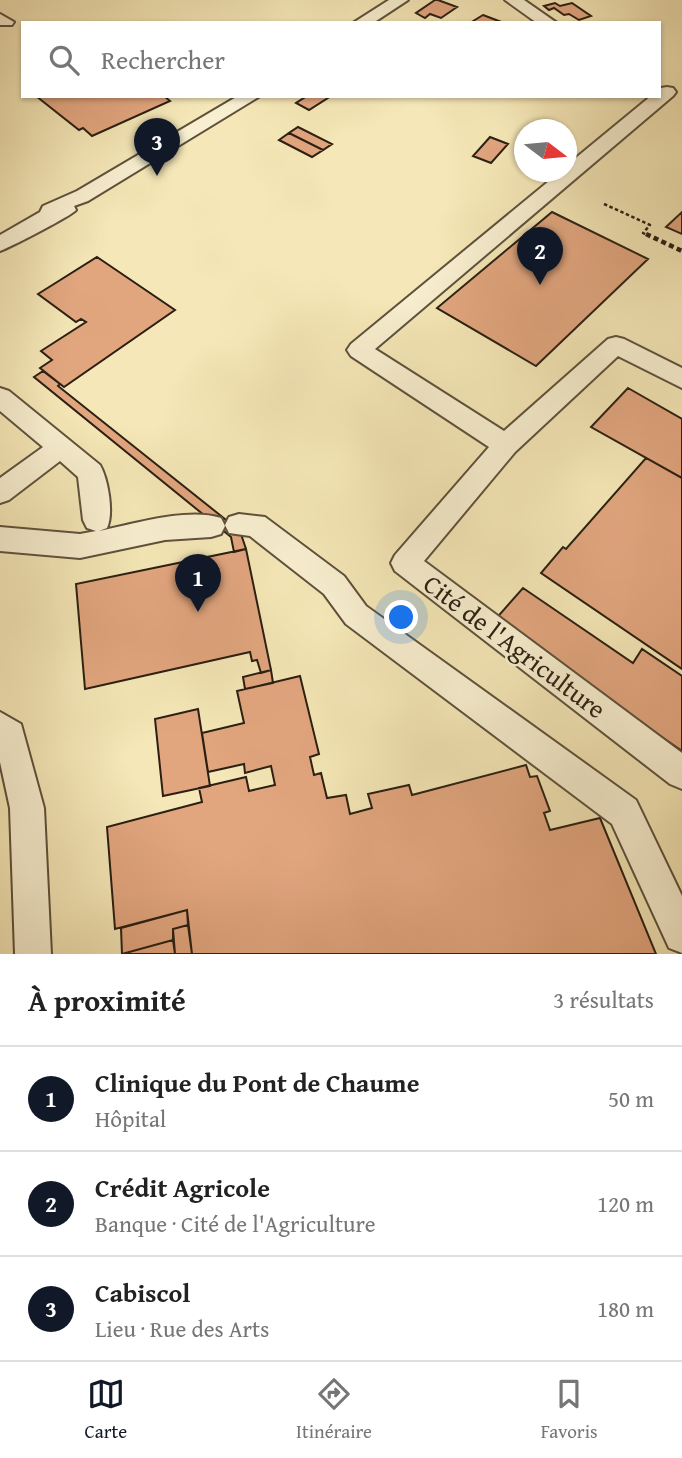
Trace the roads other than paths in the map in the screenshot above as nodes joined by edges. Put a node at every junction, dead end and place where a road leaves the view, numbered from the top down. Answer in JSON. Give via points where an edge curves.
{"nodes":[{"id":1,"x":400,"y":0,"type":"edge"},
{"id":2,"x":513,"y":0,"type":"edge"},
{"id":3,"x":364,"y":21,"type":"edge"},
{"id":4,"x":546,"y":21,"type":"edge"},
{"id":5,"x":661,"y":98,"type":"edge"},
{"id":6,"x":243,"y":102,"type":"edge"},
{"id":7,"x":0,"y":244,"type":"edge"},
{"id":8,"x":682,"y":379,"type":"edge"},
{"id":9,"x":0,"y":397,"type":"edge"},
{"id":10,"x":506,"y":445,"type":"junction"},
{"id":11,"x":61,"y":447,"type":"junction"},
{"id":12,"x":0,"y":492,"type":"edge"},
{"id":13,"x":97,"y":520,"type":"dead end"},
{"id":14,"x":0,"y":539,"type":"edge"},
{"id":15,"x":0,"y":727,"type":"edge"},
{"id":16,"x":682,"y":773,"type":"edge"},
{"id":17,"x":682,"y":934,"type":"edge"},
{"id":18,"x":33,"y":954,"type":"edge"}],
"edges":[{"from":1,"to":3,"type":"street"},
{"from":2,"to":4,"type":"street"},
{"from":5,"to":10,"type":"street","via":[[359,350]]},
{"from":6,"to":7,"type":"street","via":[[81,197],[80,202]]},
{"from":8,"to":10,"type":"street","name":"Cité de l'Agriculture","via":[[616,345]]},
{"from":9,"to":11,"type":"street"},
{"from":10,"to":16,"type":"street","name":"Cité de l'Agriculture","via":[[405,563]]},
{"from":11,"to":12,"type":"street"},
{"from":11,"to":13,"type":"street","via":[[91,472]]},
{"from":14,"to":17,"type":"street","via":[[80,547],[165,529],[255,525],[334,584],[356,615],[624,812]]},
{"from":15,"to":18,"type":"street","via":[[10,735],[27,808]]}]}
